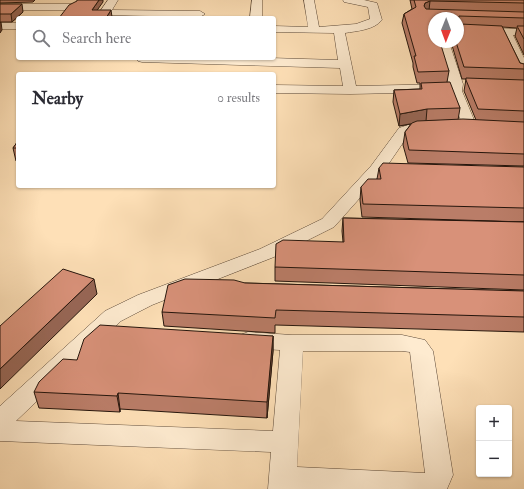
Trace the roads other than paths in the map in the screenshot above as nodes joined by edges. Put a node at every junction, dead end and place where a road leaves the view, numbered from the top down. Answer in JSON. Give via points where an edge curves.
{"nodes":[{"id":1,"x":113,"y":0,"type":"edge"},
{"id":2,"x":203,"y":0,"type":"edge"},
{"id":3,"x":257,"y":0,"type":"edge"},
{"id":4,"x":310,"y":0,"type":"edge"},
{"id":5,"x":348,"y":0,"type":"edge"},
{"id":6,"x":0,"y":7,"type":"edge"},
{"id":7,"x":72,"y":7,"type":"edge"},
{"id":8,"x":199,"y":16,"type":"edge"},
{"id":9,"x":256,"y":16,"type":"edge"},
{"id":10,"x":0,"y":26,"type":"edge"},
{"id":11,"x":16,"y":26,"type":"edge"},
{"id":12,"x":276,"y":29,"type":"edge"},
{"id":13,"x":314,"y":29,"type":"junction"},
{"id":14,"x":339,"y":30,"type":"junction"},
{"id":15,"x":464,"y":30,"type":"edge"},
{"id":16,"x":505,"y":31,"type":"junction"},
{"id":17,"x":524,"y":32,"type":"edge"},
{"id":18,"x":445,"y":48,"type":"edge"},
{"id":19,"x":210,"y":60,"type":"edge"},
{"id":20,"x":345,"y":64,"type":"junction"},
{"id":21,"x":524,"y":71,"type":"edge"},
{"id":22,"x":471,"y":84,"type":"edge"},
{"id":23,"x":456,"y":86,"type":"junction"},
{"id":24,"x":276,"y":89,"type":"edge"},
{"id":25,"x":350,"y":90,"type":"junction"},
{"id":26,"x":328,"y":223,"type":"junction"},
{"id":27,"x":351,"y":224,"type":"edge"},
{"id":28,"x":202,"y":277,"type":"junction"},
{"id":29,"x":230,"y":285,"type":"edge"},
{"id":30,"x":98,"y":330,"type":"junction"},
{"id":31,"x":129,"y":332,"type":"edge"},
{"id":32,"x":230,"y":339,"type":"edge"},
{"id":33,"x":292,"y":343,"type":"junction"},
{"id":34,"x":0,"y":421,"type":"edge"},
{"id":35,"x":0,"y":431,"type":"edge"},
{"id":36,"x":285,"y":442,"type":"junction"},
{"id":37,"x":282,"y":483,"type":"edge"}],
"edges":[{"from":1,"to":8,"type":"street","via":[[104,13]]},
{"from":2,"to":8,"type":"street"},
{"from":3,"to":9,"type":"street"},
{"from":4,"to":13,"type":"street"},
{"from":5,"to":14,"type":"street","via":[[373,6],[376,20],[361,27]]},
{"from":6,"to":7,"type":"street"},
{"from":10,"to":11,"type":"street"},
{"from":12,"to":13,"type":"street"},
{"from":13,"to":14,"type":"street"},
{"from":14,"to":20,"type":"street"},
{"from":15,"to":16,"type":"street"},
{"from":16,"to":17,"type":"street"},
{"from":16,"to":21,"type":"street"},
{"from":18,"to":23,"type":"street"},
{"from":19,"to":20,"type":"street"},
{"from":20,"to":25,"type":"street"},
{"from":22,"to":23,"type":"street"},
{"from":23,"to":25,"type":"street"},
{"from":23,"to":26,"type":"street","via":[[464,126],[408,128],[404,131],[385,170]]},
{"from":24,"to":25,"type":"street"},
{"from":26,"to":27,"type":"street"},
{"from":26,"to":28,"type":"street","via":[[267,253]]},
{"from":28,"to":29,"type":"street"},
{"from":28,"to":30,"type":"street","via":[[113,316]]},
{"from":30,"to":31,"type":"street"},
{"from":30,"to":34,"type":"street"},
{"from":32,"to":33,"type":"street"},
{"from":33,"to":36,"type":"street"},
{"from":33,"to":37,"type":"street","via":[[402,343],[417,346],[422,351],[439,475],[437,482],[430,485]]},
{"from":35,"to":36,"type":"street"},
{"from":36,"to":37,"type":"street"}]}
